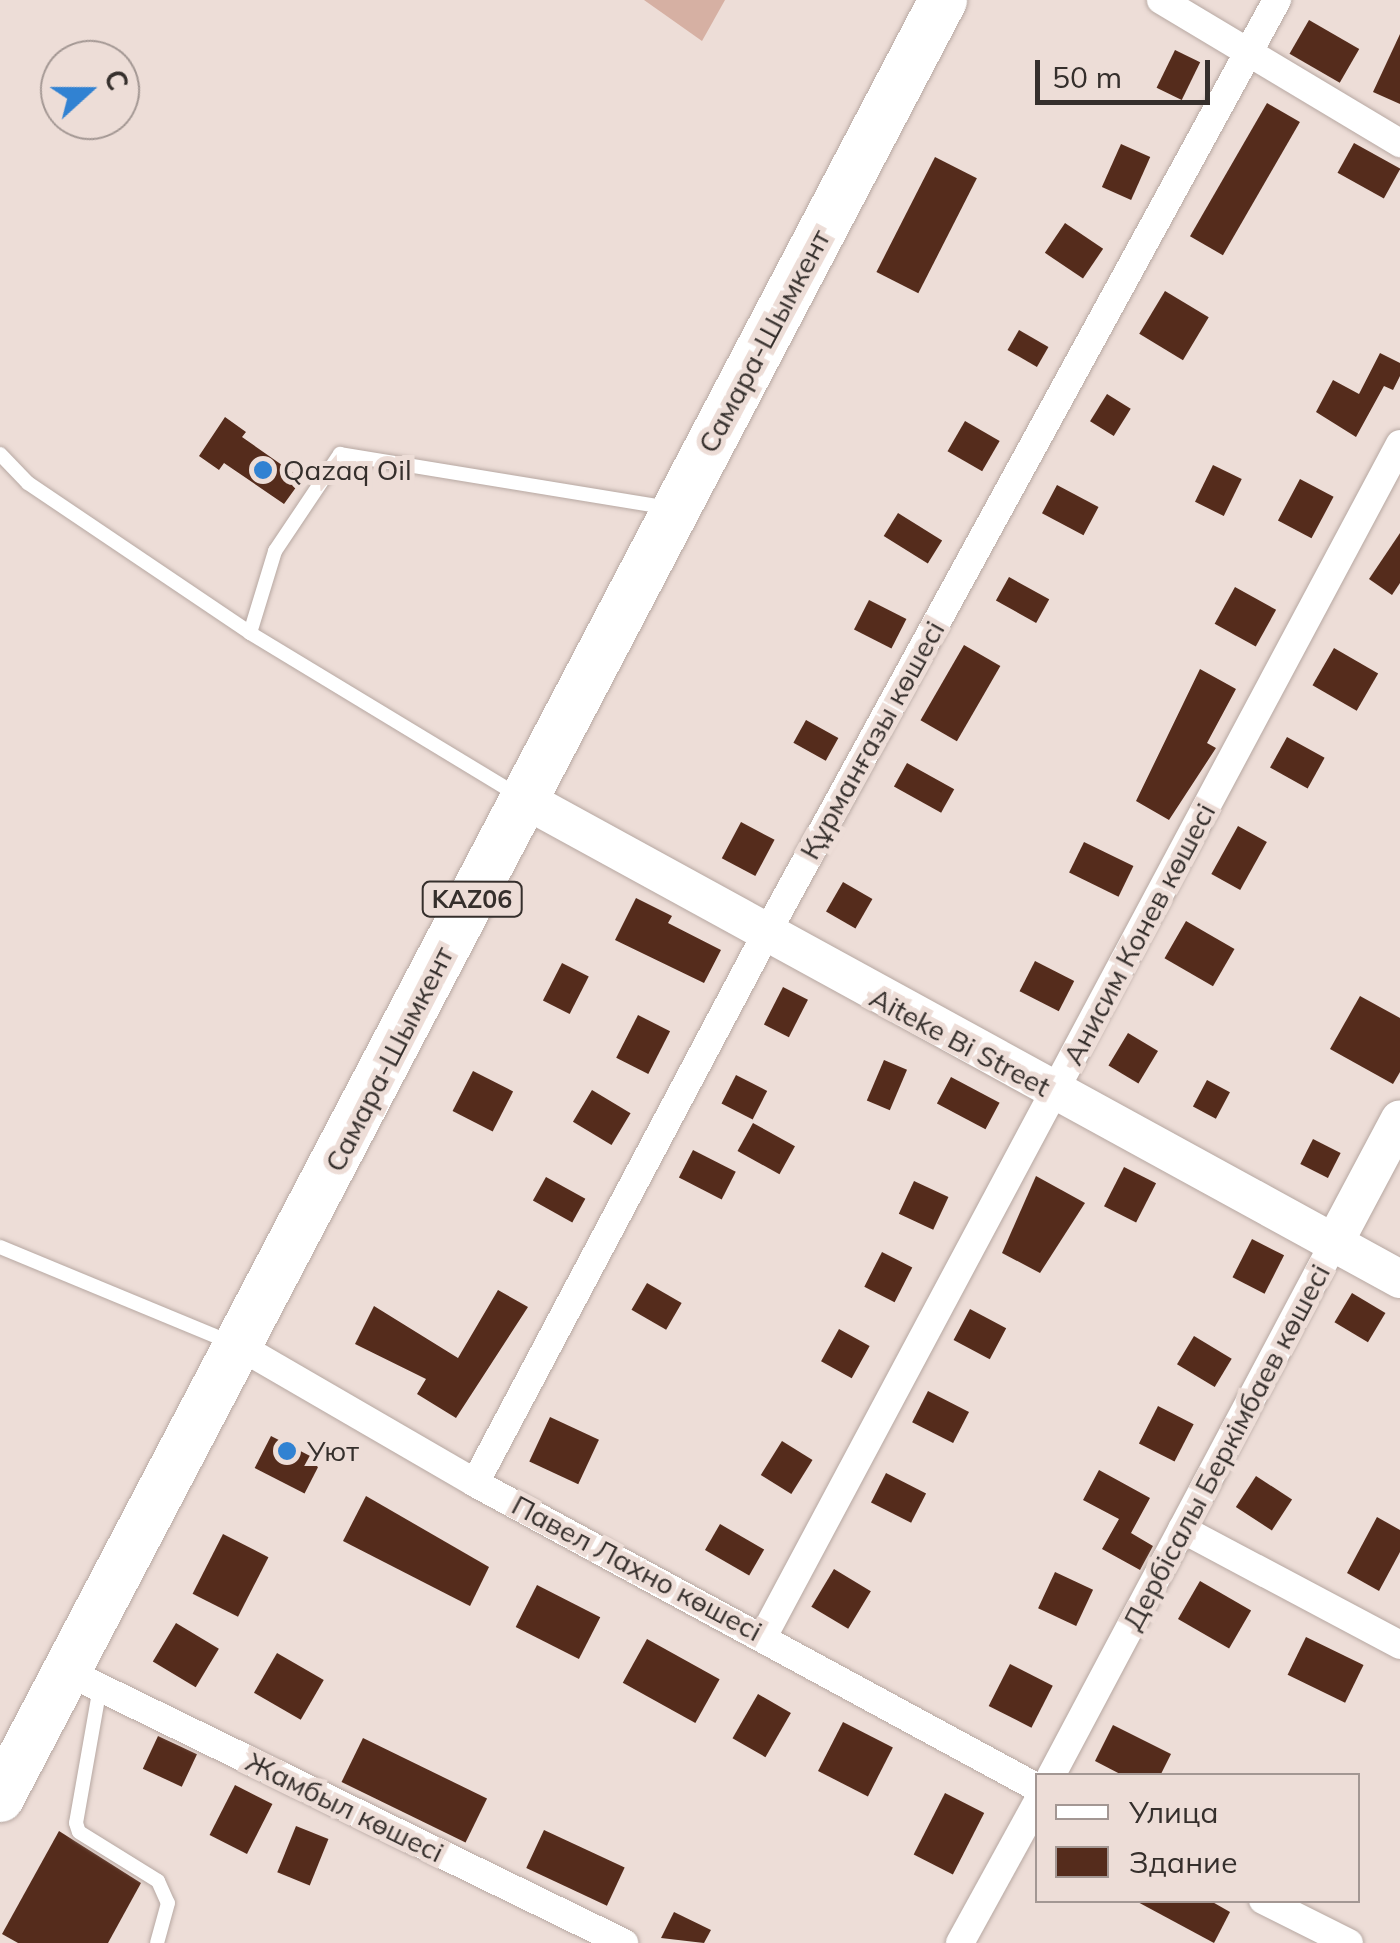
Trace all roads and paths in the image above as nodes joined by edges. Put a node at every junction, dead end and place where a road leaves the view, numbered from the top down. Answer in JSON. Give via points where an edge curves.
{"nodes":[{"id":1,"x":943,"y":0,"type":"edge"},
{"id":2,"x":1161,"y":0,"type":"edge"},
{"id":3,"x":1277,"y":0,"type":"edge"},
{"id":4,"x":1248,"y":54,"type":"junction"},
{"id":5,"x":1400,"y":143,"type":"edge"},
{"id":6,"x":1400,"y":444,"type":"edge"},
{"id":7,"x":0,"y":454,"type":"edge"},
{"id":8,"x":675,"y":509,"type":"junction"},
{"id":9,"x":250,"y":634,"type":"junction"},
{"id":10,"x":524,"y":799,"type":"junction"},
{"id":11,"x":765,"y":936,"type":"junction"},
{"id":12,"x":1056,"y":1094,"type":"junction"},
{"id":13,"x":1400,"y":1119,"type":"edge"},
{"id":14,"x":1334,"y":1243,"type":"junction"},
{"id":15,"x":0,"y":1248,"type":"edge"},
{"id":16,"x":1400,"y":1279,"type":"edge"},
{"id":17,"x":239,"y":1346,"type":"junction"},
{"id":18,"x":475,"y":1483,"type":"junction"},
{"id":19,"x":1182,"y":1529,"type":"junction"},
{"id":20,"x":764,"y":1635,"type":"junction"},
{"id":21,"x":1400,"y":1645,"type":"edge"},
{"id":22,"x":83,"y":1679,"type":"junction"},
{"id":23,"x":1053,"y":1773,"type":"edge"},
{"id":24,"x":1035,"y":1786,"type":"edge"},
{"id":25,"x":0,"y":1798,"type":"edge"},
{"id":26,"x":1035,"y":1806,"type":"edge"},
{"id":27,"x":1270,"y":1903,"type":"edge"},
{"id":28,"x":157,"y":1943,"type":"edge"},
{"id":29,"x":624,"y":1943,"type":"edge"},
{"id":30,"x":960,"y":1943,"type":"edge"},
{"id":31,"x":1349,"y":1943,"type":"edge"}],
"edges":[{"from":1,"to":8,"type":"highway","name":"Самара-Шымкент","number":"KАZ06"},
{"from":2,"to":4,"type":"street"},
{"from":3,"to":4,"type":"street","name":"Құрманғазы көшесі"},
{"from":4,"to":5,"type":"street"},
{"from":4,"to":11,"type":"street","name":"Құрманғазы көшесі"},
{"from":6,"to":12,"type":"street","name":"Анисим Конев көшесі"},
{"from":7,"to":9,"type":"lane","via":[[28,483]]},
{"from":8,"to":9,"type":"lane","via":[[340,454],[275,551]]},
{"from":8,"to":10,"type":"highway","name":"Самара-Шымкент","number":"KАZ06"},
{"from":9,"to":10,"type":"lane"},
{"from":10,"to":11,"type":"main road","name":"Aiteke Bi Street"},
{"from":10,"to":17,"type":"highway","name":"Самара-Шымкент","number":"KАZ06"},
{"from":11,"to":12,"type":"main road","name":"Aiteke Bi Street"},
{"from":11,"to":18,"type":"street","name":"Құрманғазы көшесі"},
{"from":12,"to":14,"type":"main road","name":"Aiteke Bi Street"},
{"from":12,"to":20,"type":"street","name":"Анисим Конев көшесі"},
{"from":13,"to":14,"type":"main road","name":"Дербісалы Беркімбаев көшесі"},
{"from":14,"to":16,"type":"main road","name":"Aiteke Bi Street"},
{"from":14,"to":19,"type":"street","name":"Дербісалы Беркімбаев көшесі"},
{"from":15,"to":17,"type":"lane"},
{"from":17,"to":18,"type":"street","name":"Павел Лахно көшесі"},
{"from":17,"to":22,"type":"highway","name":"Самара-Шымкент","number":"KАZ06"},
{"from":18,"to":20,"type":"street","name":"Павел Лахно көшесі"},
{"from":19,"to":21,"type":"street"},
{"from":19,"to":23,"type":"street","name":"Дербісалы Беркімбаев көшесі"},
{"from":20,"to":24,"type":"street","name":"Павел Лахно көшесі"},
{"from":22,"to":25,"type":"highway","name":"Самара-Шымкент","number":"KАZ06"},
{"from":22,"to":28,"type":"lane","via":[[76,1823],[158,1881],[168,1903]]},
{"from":22,"to":29,"type":"street","name":"Жамбыл көшесі"},
{"from":26,"to":30,"type":"street"},
{"from":27,"to":31,"type":"street"}]}
